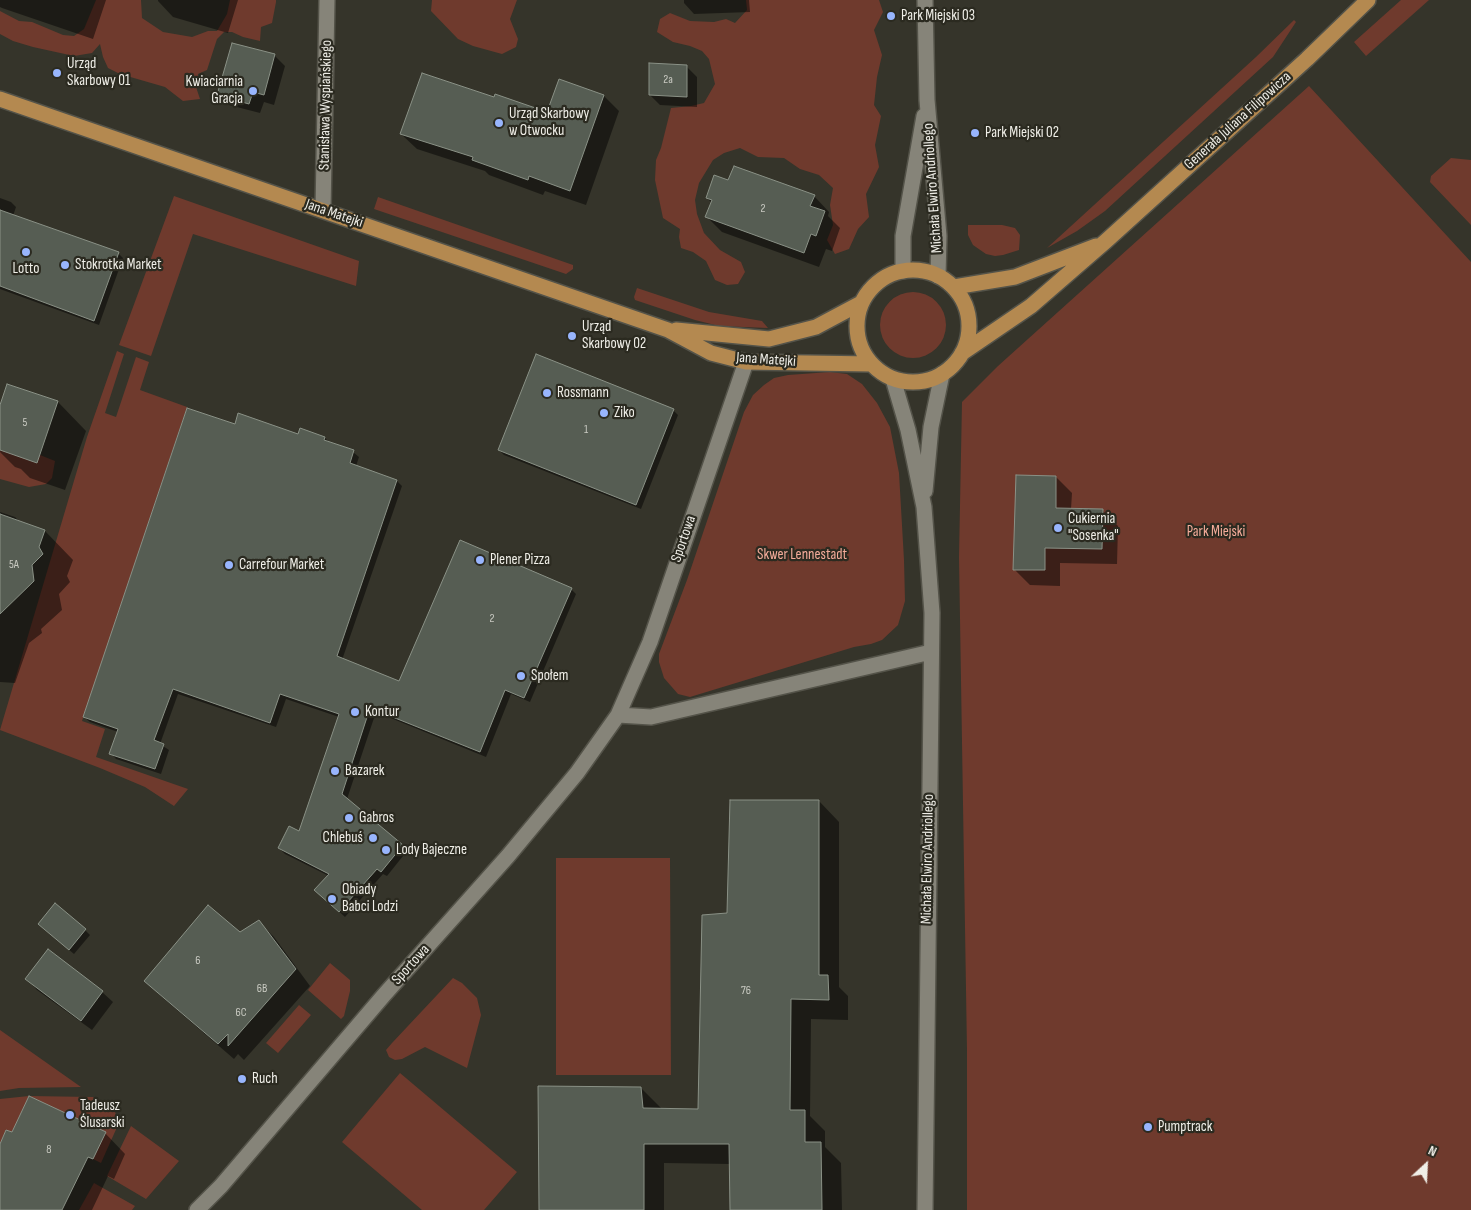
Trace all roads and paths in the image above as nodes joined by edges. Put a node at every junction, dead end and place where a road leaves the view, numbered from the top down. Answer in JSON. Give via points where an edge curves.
{"nodes":[{"id":1,"x":327,"y":0,"type":"edge"},
{"id":2,"x":925,"y":0,"type":"edge"},
{"id":3,"x":1368,"y":0,"type":"edge"},
{"id":4,"x":0,"y":99,"type":"edge"},
{"id":5,"x":927,"y":100,"type":"junction"},
{"id":6,"x":323,"y":210,"type":"junction"},
{"id":7,"x":1106,"y":241,"type":"junction"},
{"id":8,"x":903,"y":271,"type":"junction"},
{"id":9,"x":938,"y":276,"type":"junction"},
{"id":10,"x":954,"y":287,"type":"junction"},
{"id":11,"x":862,"y":303,"type":"junction"},
{"id":12,"x":668,"y":330,"type":"junction"},
{"id":13,"x":962,"y":353,"type":"junction"},
{"id":14,"x":746,"y":362,"type":"junction"},
{"id":15,"x":871,"y":364,"type":"junction"},
{"id":16,"x":942,"y":374,"type":"junction"},
{"id":17,"x":893,"y":379,"type":"junction"},
{"id":18,"x":924,"y":508,"type":"junction"},
{"id":19,"x":930,"y":652,"type":"junction"},
{"id":20,"x":618,"y":715,"type":"junction"},
{"id":21,"x":198,"y":1210,"type":"edge"},
{"id":22,"x":925,"y":1210,"type":"edge"}],
"edges":[{"from":1,"to":6,"type":"street","name":"Stanisława Wyspiańskiego"},
{"from":2,"to":5,"type":"street","name":"Michała Elwiro Andriollego"},
{"from":3,"to":7,"type":"main road","name":"Generała Juliana Filipowicza"},
{"from":4,"to":6,"type":"main road","name":"Jana Matejki"},
{"from":5,"to":8,"type":"street","name":"Michała Elwiro Andriollego","via":[[903,236]]},
{"from":5,"to":9,"type":"street","name":"Michała Elwiro Andriollego"},
{"from":6,"to":12,"type":"main road","name":"Jana Matejki"},
{"from":7,"to":10,"type":"main road","via":[[1015,277]]},
{"from":7,"to":13,"type":"main road","name":"Generała Juliana Filipowicza","via":[[1031,306]]},
{"from":8,"to":9,"type":"main road","via":[[922,270]]},
{"from":8,"to":11,"type":"main road","via":[[879,282]]},
{"from":9,"to":10,"type":"main road"},
{"from":10,"to":13,"type":"main road","via":[[966,308],[969,331]]},
{"from":11,"to":12,"type":"main road","name":"Jana Matejki","via":[[816,327],[768,338]]},
{"from":11,"to":15,"type":"main road","via":[[856,324],[860,345]]},
{"from":12,"to":14,"type":"main road","name":"Jana Matejki","via":[[711,353]]},
{"from":13,"to":16,"type":"main road"},
{"from":14,"to":15,"type":"main road","name":"Jana Matejki"},
{"from":14,"to":20,"type":"street","name":"Sportowa","via":[[650,642]]},
{"from":15,"to":17,"type":"main road"},
{"from":16,"to":17,"type":"main road","via":[[927,381]]},
{"from":16,"to":18,"type":"street","name":"Michała Elwiro Andriollego","via":[[930,427]]},
{"from":17,"to":18,"type":"street","name":"Michała Elwiro Andriollego","via":[[908,430]]},
{"from":18,"to":19,"type":"street","name":"Michała Elwiro Andriollego","via":[[932,613]]},
{"from":19,"to":20,"type":"street","via":[[651,717]]},
{"from":19,"to":22,"type":"street","name":"Michała Elwiro Andriollego"},
{"from":20,"to":21,"type":"street","name":"Sportowa","via":[[577,773],[508,856]]}]}
